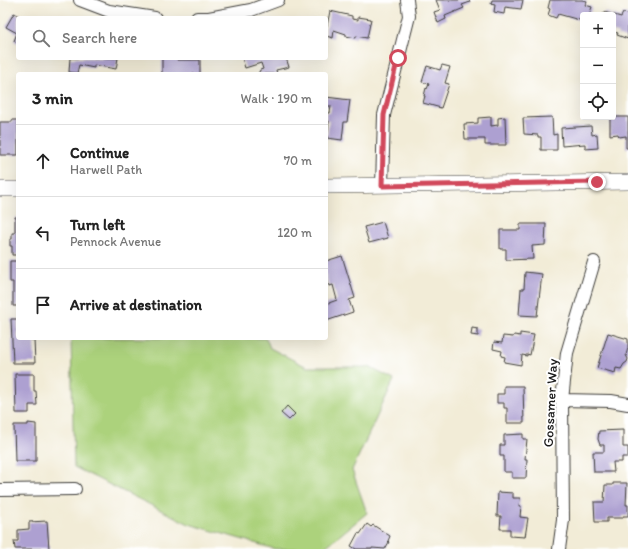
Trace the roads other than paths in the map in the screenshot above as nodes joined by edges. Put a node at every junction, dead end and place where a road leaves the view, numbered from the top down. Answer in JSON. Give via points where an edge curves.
{"nodes":[{"id":1,"x":80,"y":0,"type":"edge"},
{"id":2,"x":278,"y":0,"type":"edge"},
{"id":3,"x":407,"y":0,"type":"edge"},
{"id":4,"x":143,"y":16,"type":"edge"},
{"id":5,"x":220,"y":16,"type":"edge"},
{"id":6,"x":628,"y":182,"type":"edge"},
{"id":7,"x":328,"y":186,"type":"edge"},
{"id":8,"x":382,"y":186,"type":"junction"},
{"id":9,"x":0,"y":189,"type":"edge"},
{"id":10,"x":16,"y":189,"type":"edge"},
{"id":11,"x":594,"y":262,"type":"dead end"},
{"id":12,"x":562,"y":400,"type":"junction"},
{"id":13,"x":628,"y":404,"type":"edge"},
{"id":14,"x":75,"y":489,"type":"dead end"},
{"id":15,"x":0,"y":490,"type":"edge"},
{"id":16,"x":559,"y":549,"type":"edge"}],
"edges":[{"from":1,"to":4,"type":"street","via":[[108,10]]},
{"from":2,"to":5,"type":"street","via":[[252,10]]},
{"from":3,"to":8,"type":"street","via":[[409,16],[384,115]]},
{"from":6,"to":8,"type":"street"},
{"from":7,"to":8,"type":"street"},
{"from":9,"to":10,"type":"street"},
{"from":11,"to":12,"type":"street","name":"Gossamer Way","via":[[567,353]]},
{"from":12,"to":13,"type":"street"},
{"from":12,"to":16,"type":"street","name":"Gossamer Way","via":[[563,520]]},
{"from":14,"to":15,"type":"street"}]}
